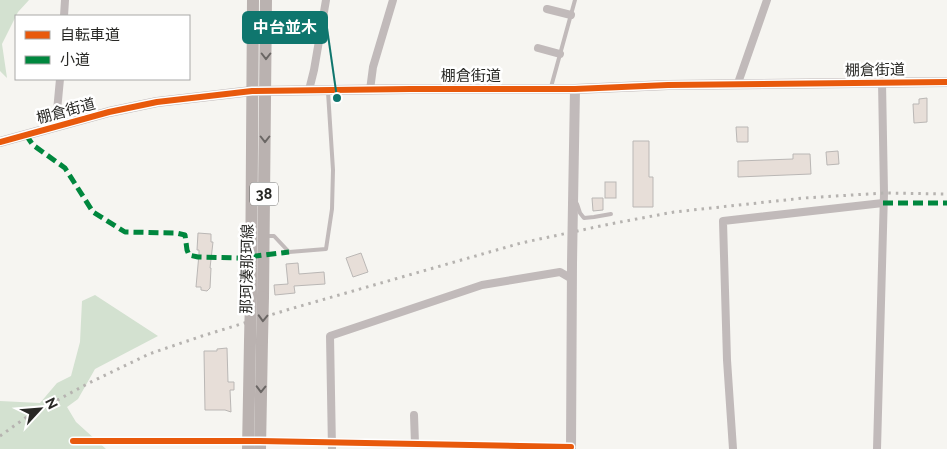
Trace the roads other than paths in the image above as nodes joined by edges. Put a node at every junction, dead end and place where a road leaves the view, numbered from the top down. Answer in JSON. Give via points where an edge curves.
{"nodes":[{"id":1,"x":65,"y":0,"type":"edge"},
{"id":2,"x":253,"y":0,"type":"edge"},
{"id":3,"x":266,"y":0,"type":"edge"},
{"id":4,"x":326,"y":0,"type":"edge"},
{"id":5,"x":393,"y":0,"type":"edge"},
{"id":6,"x":576,"y":0,"type":"edge"},
{"id":7,"x":767,"y":0,"type":"edge"},
{"id":8,"x":547,"y":10,"type":"dead end"},
{"id":9,"x":64,"y":15,"type":"edge"},
{"id":10,"x":571,"y":15,"type":"junction"},
{"id":11,"x":538,"y":48,"type":"dead end"},
{"id":12,"x":560,"y":54,"type":"junction"},
{"id":13,"x":60,"y":80,"type":"edge"},
{"id":14,"x":882,"y":82,"type":"junction"},
{"id":15,"x":947,"y":82,"type":"edge"},
{"id":16,"x":738,"y":83,"type":"junction"},
{"id":17,"x":550,"y":89,"type":"junction"},
{"id":18,"x":575,"y":89,"type":"junction"},
{"id":19,"x":309,"y":90,"type":"junction"},
{"id":20,"x":328,"y":90,"type":"junction"},
{"id":21,"x":370,"y":90,"type":"junction"},
{"id":22,"x":252,"y":91,"type":"junction"},
{"id":23,"x":265,"y":91,"type":"junction"},
{"id":24,"x":62,"y":125,"type":"junction"},
{"id":25,"x":0,"y":142,"type":"edge"},
{"id":26,"x":573,"y":200,"type":"junction"},
{"id":27,"x":883,"y":203,"type":"junction"},
{"id":28,"x":611,"y":214,"type":"dead end"},
{"id":29,"x":264,"y":236,"type":"junction"},
{"id":30,"x":572,"y":279,"type":"junction"},
{"id":31,"x":257,"y":296,"type":"junction"},
{"id":32,"x":414,"y":415,"type":"dead end"},
{"id":33,"x":73,"y":441,"type":"dead end"},
{"id":34,"x":415,"y":444,"type":"junction"},
{"id":35,"x":254,"y":445,"type":"edge"},
{"id":36,"x":332,"y":446,"type":"edge"},
{"id":37,"x":571,"y":448,"type":"edge"},
{"id":38,"x":733,"y":449,"type":"edge"},
{"id":39,"x":877,"y":449,"type":"edge"}],
"edges":[{"from":1,"to":9,"type":"street"},
{"from":2,"to":22,"type":"main road","name":"那珂湊那珂線","number":"38"},
{"from":3,"to":23,"type":"main road","name":"那珂湊那珂線","number":"38","one_way":true},
{"from":4,"to":19,"type":"street"},
{"from":5,"to":21,"type":"street","via":[[373,67]]},
{"from":6,"to":10,"type":"lane"},
{"from":7,"to":16,"type":"street"},
{"from":8,"to":10,"type":"street"},
{"from":10,"to":12,"type":"lane"},
{"from":11,"to":12,"type":"street"},
{"from":12,"to":17,"type":"lane"},
{"from":13,"to":24,"type":"street","via":[[58,111]]},
{"from":14,"to":15,"type":"street","name":"棚倉街道"},
{"from":14,"to":16,"type":"street","name":"棚倉街道"},
{"from":14,"to":27,"type":"street"},
{"from":16,"to":18,"type":"street","name":"棚倉街道"},
{"from":17,"to":18,"type":"street","name":"棚倉街道"},
{"from":17,"to":21,"type":"street","name":"棚倉街道"},
{"from":18,"to":26,"type":"street"},
{"from":19,"to":20,"type":"street","name":"棚倉街道"},
{"from":19,"to":23,"type":"street","name":"棚倉街道"},
{"from":20,"to":21,"type":"street","name":"棚倉街道"},
{"from":20,"to":29,"type":"lane","via":[[333,170],[326,249],[289,252],[274,236]]},
{"from":22,"to":23,"type":"street","name":"棚倉街道"},
{"from":22,"to":24,"type":"street","name":"棚倉街道","via":[[157,102]]},
{"from":22,"to":31,"type":"main road","name":"那珂湊那珂線","number":"38"},
{"from":23,"to":29,"type":"main road","name":"那珂湊那珂線","number":"38","one_way":true},
{"from":24,"to":25,"type":"street","name":"棚倉街道"},
{"from":26,"to":28,"type":"lane","via":[[584,218]]},
{"from":26,"to":30,"type":"street","bridge":true},
{"from":27,"to":38,"type":"street","via":[[723,221]]},
{"from":27,"to":39,"type":"street"},
{"from":29,"to":31,"type":"main road","name":"那珂湊那珂線","number":"38"},
{"from":30,"to":36,"type":"street","via":[[560,272],[482,285],[330,336]]},
{"from":30,"to":37,"type":"street"},
{"from":31,"to":35,"type":"main road","name":"那珂湊那珂線","number":"38","bridge":true},
{"from":32,"to":34,"type":"street"},
{"from":33,"to":35,"type":"street"},
{"from":34,"to":36,"type":"street"},
{"from":34,"to":37,"type":"street"},
{"from":35,"to":36,"type":"street"}]}
